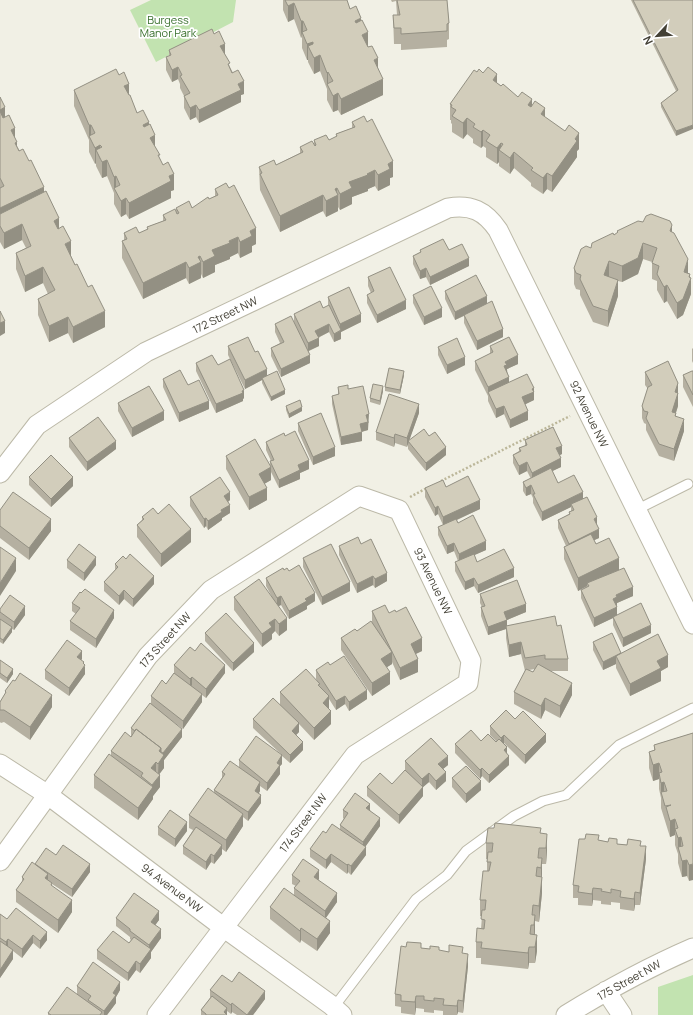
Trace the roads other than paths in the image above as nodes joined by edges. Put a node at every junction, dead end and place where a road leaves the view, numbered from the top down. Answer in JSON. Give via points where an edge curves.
{"nodes":[{"id":1,"x":478,"y":210,"type":"joint"},
{"id":2,"x":0,"y":473,"type":"edge"},
{"id":3,"x":688,"y":484,"type":"dead end"},
{"id":4,"x":390,"y":507,"type":"joint"},
{"id":5,"x":636,"y":510,"type":"junction"},
{"id":6,"x":693,"y":624,"type":"edge"},
{"id":7,"x":471,"y":661,"type":"joint"},
{"id":8,"x":693,"y":708,"type":"edge"},
{"id":9,"x":0,"y":764,"type":"edge"},
{"id":10,"x":48,"y":795,"type":"junction"},
{"id":11,"x":0,"y":861,"type":"edge"},
{"id":12,"x":223,"y":927,"type":"junction"},
{"id":13,"x":693,"y":948,"type":"edge"},
{"id":14,"x":606,"y":991,"type":"junction"},
{"id":15,"x":338,"y":1011,"type":"edge"},
{"id":16,"x":156,"y":1015,"type":"edge"},
{"id":17,"x":566,"y":1015,"type":"edge"},
{"id":18,"x":622,"y":1015,"type":"edge"}],
"edges":[{"from":1,"to":2,"type":"street","name":"172 Street NW","via":[[468,207],[448,208],[146,352],[37,425]]},
{"from":1,"to":5,"type":"street","name":"92 Avenue NW","via":[[485,214],[498,230]]},
{"from":3,"to":5,"type":"lane"},
{"from":4,"to":7,"type":"street","name":"93 Avenue NW","via":[[399,510]]},
{"from":4,"to":10,"type":"street","name":"173 Street NW","via":[[359,496],[211,590],[148,656]]},
{"from":5,"to":6,"type":"street","name":"92 Avenue NW"},
{"from":7,"to":12,"type":"street","name":"174 Street NW","via":[[468,683],[355,755]]},
{"from":8,"to":15,"type":"lane","via":[[619,745],[566,795],[543,801],[514,816],[466,851],[447,875],[416,899]]},
{"from":9,"to":10,"type":"street","name":"94 Avenue NW"},
{"from":10,"to":11,"type":"street","name":"173 Street NW"},
{"from":10,"to":12,"type":"street","name":"94 Avenue NW"},
{"from":12,"to":15,"type":"street","name":"94 Avenue NW"},
{"from":12,"to":16,"type":"street","name":"174 Street NW"},
{"from":13,"to":14,"type":"street","name":"175 Street NW"},
{"from":14,"to":17,"type":"street","name":"175 Street NW"},
{"from":14,"to":18,"type":"street"}]}
